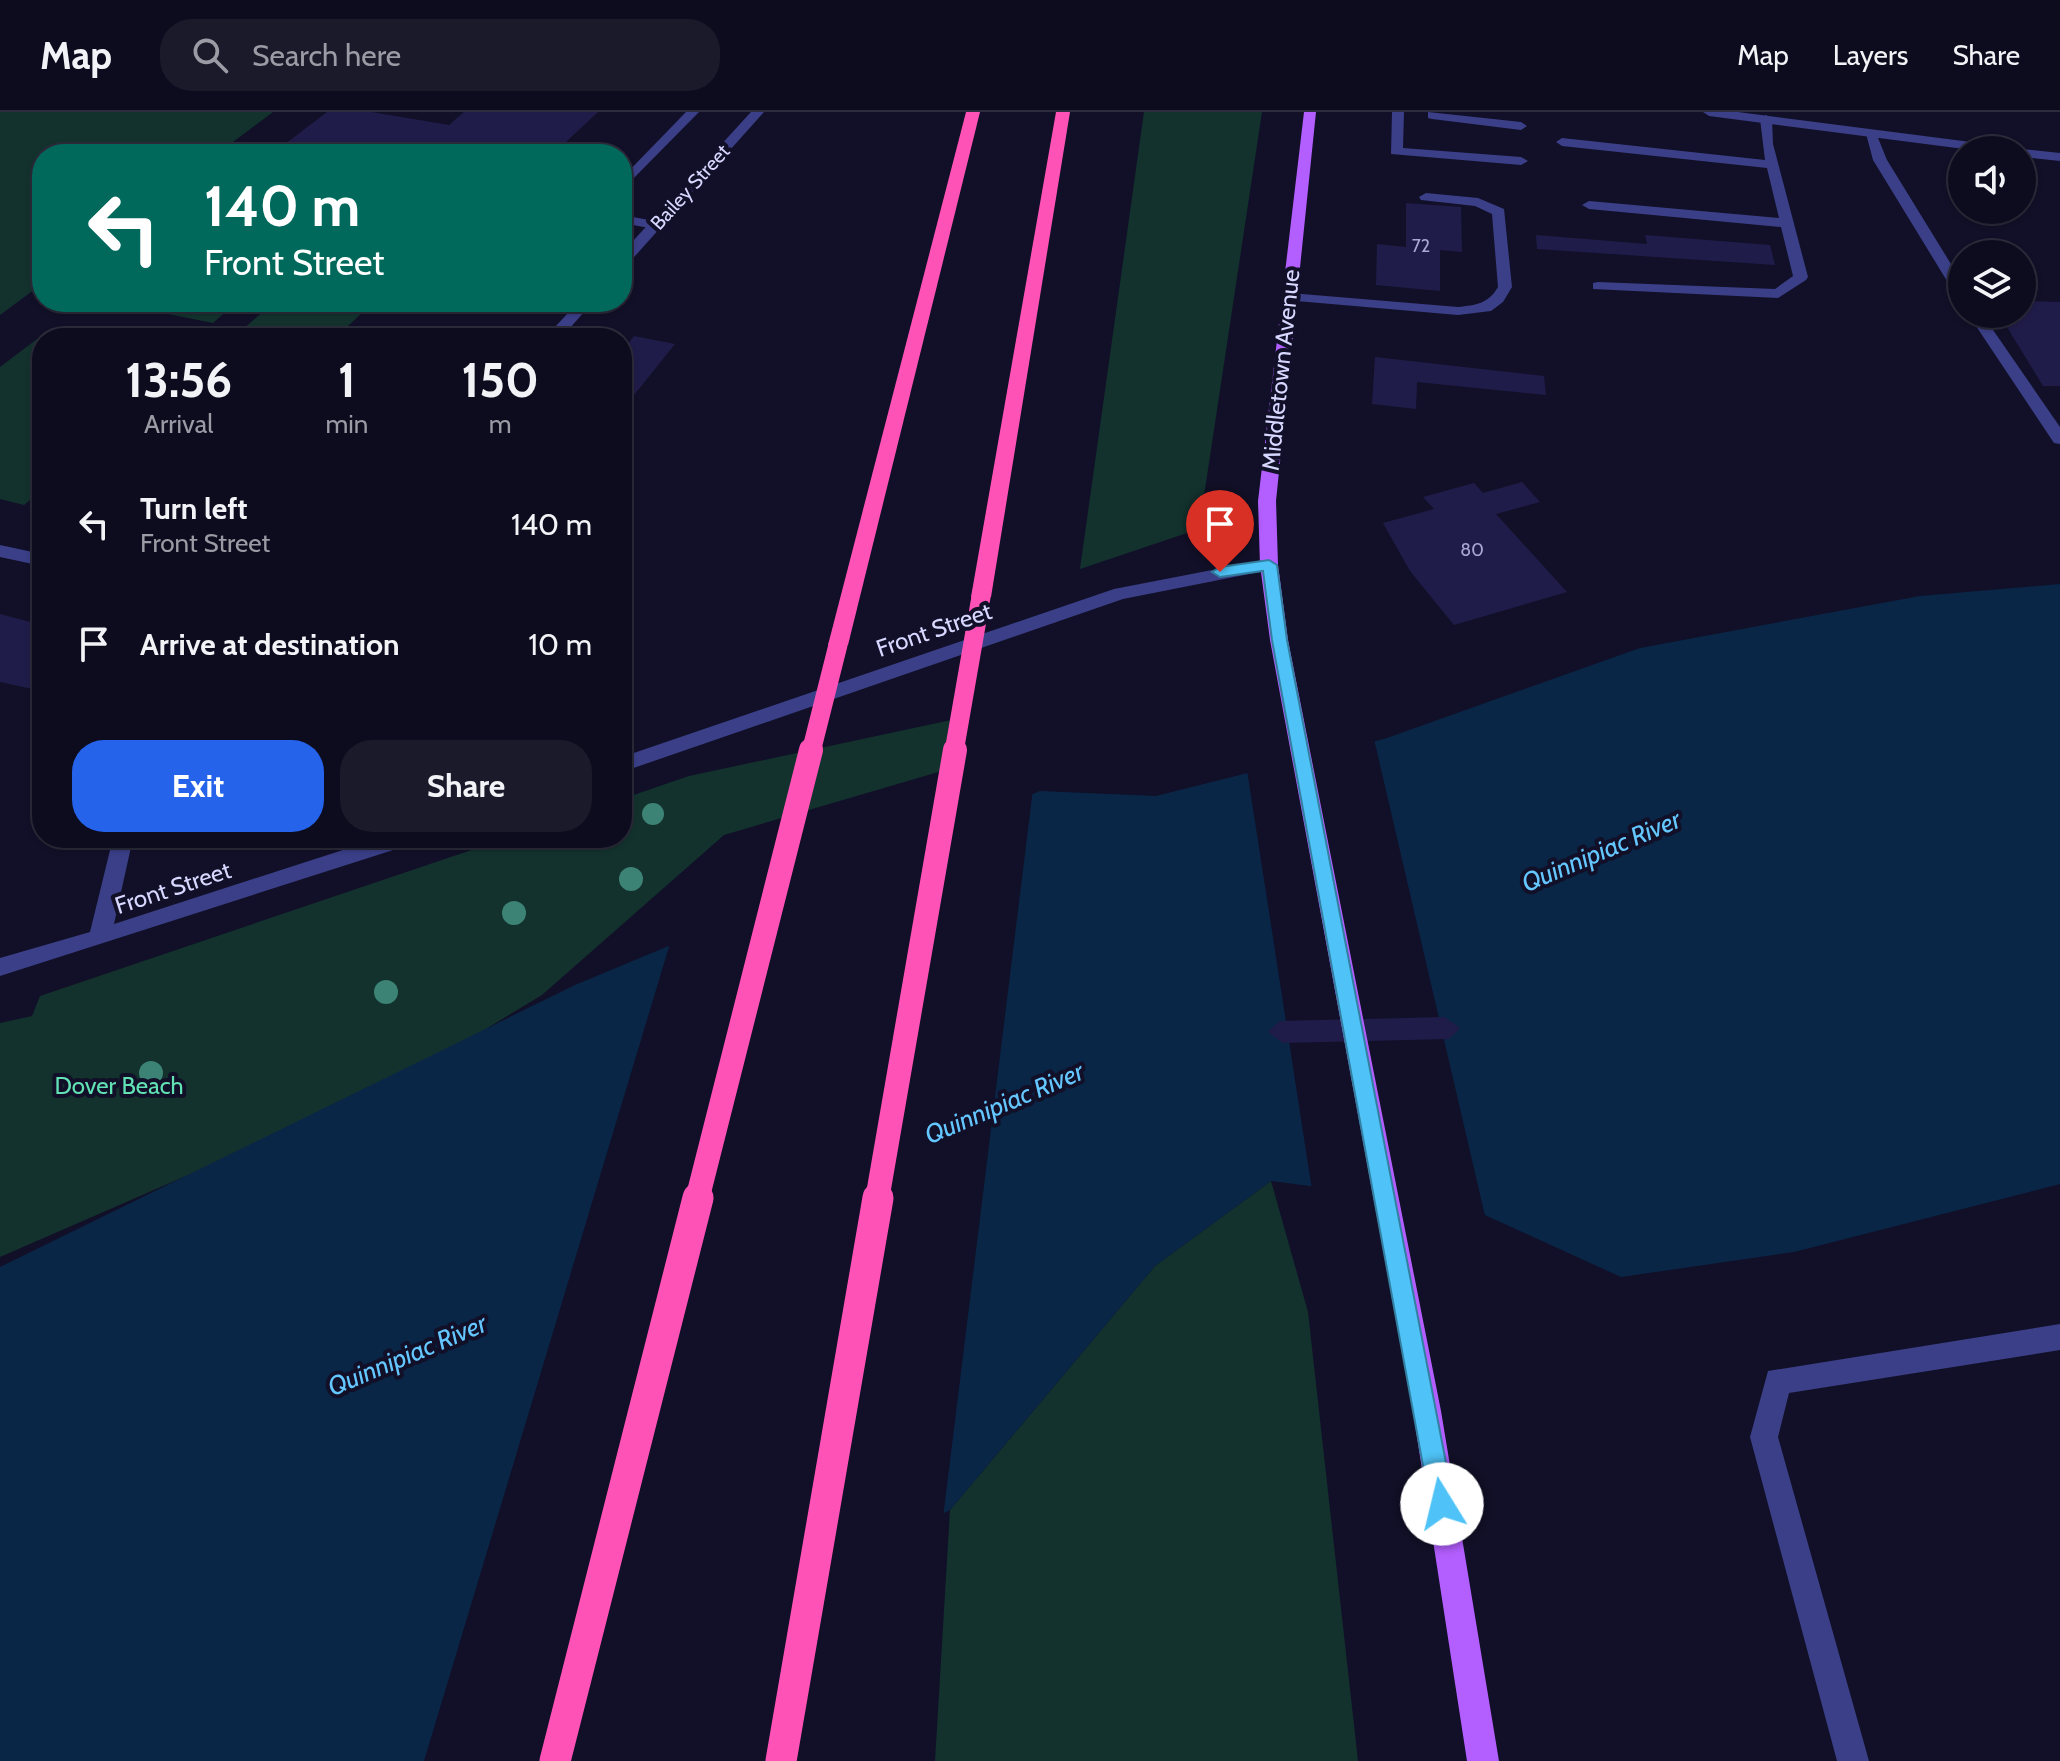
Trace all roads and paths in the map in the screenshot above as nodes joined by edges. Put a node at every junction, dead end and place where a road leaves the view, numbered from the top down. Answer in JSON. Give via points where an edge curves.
{"nodes":[{"id":1,"x":693,"y":112,"type":"edge"},
{"id":2,"x":758,"y":112,"type":"edge"},
{"id":3,"x":973,"y":112,"type":"edge"},
{"id":4,"x":1063,"y":112,"type":"edge"},
{"id":5,"x":1310,"y":112,"type":"edge"},
{"id":6,"x":1398,"y":112,"type":"edge"},
{"id":7,"x":1406,"y":112,"type":"edge"},
{"id":8,"x":1709,"y":112,"type":"edge"},
{"id":9,"x":1432,"y":113,"type":"edge"},
{"id":10,"x":1766,"y":119,"type":"junction"},
{"id":11,"x":1521,"y":126,"type":"dead end"},
{"id":12,"x":1870,"y":133,"type":"junction"},
{"id":13,"x":1562,"y":142,"type":"dead end"},
{"id":14,"x":1948,"y":143,"type":"edge"},
{"id":15,"x":2036,"y":154,"type":"edge"},
{"id":16,"x":2060,"y":157,"type":"edge"},
{"id":17,"x":1521,"y":161,"type":"dead end"},
{"id":18,"x":1772,"y":165,"type":"junction"},
{"id":19,"x":632,"y":176,"type":"edge"},
{"id":20,"x":1426,"y":197,"type":"dead end"},
{"id":21,"x":1589,"y":205,"type":"dead end"},
{"id":22,"x":632,"y":221,"type":"edge"},
{"id":23,"x":1787,"y":223,"type":"junction"},
{"id":24,"x":655,"y":225,"type":"junction"},
{"id":25,"x":632,"y":251,"type":"edge"},
{"id":26,"x":1948,"y":271,"type":"edge"},
{"id":27,"x":1598,"y":286,"type":"dead end"},
{"id":28,"x":1290,"y":297,"type":"junction"},
{"id":29,"x":577,"y":312,"type":"edge"},
{"id":30,"x":562,"y":328,"type":"edge"},
{"id":31,"x":1985,"y":328,"type":"edge"},
{"id":32,"x":2060,"y":439,"type":"edge"},
{"id":33,"x":0,"y":551,"type":"edge"},
{"id":34,"x":32,"y":558,"type":"edge"},
{"id":35,"x":1269,"y":565,"type":"junction"},
{"id":36,"x":632,"y":762,"type":"edge"},
{"id":37,"x":121,"y":848,"type":"edge"},
{"id":38,"x":374,"y":848,"type":"edge"},
{"id":39,"x":100,"y":938,"type":"junction"},
{"id":40,"x":0,"y":967,"type":"edge"},
{"id":41,"x":2060,"y":1337,"type":"edge"},
{"id":42,"x":555,"y":1761,"type":"edge"},
{"id":43,"x":781,"y":1761,"type":"edge"},
{"id":44,"x":1483,"y":1761,"type":"edge"},
{"id":45,"x":1853,"y":1761,"type":"edge"}],
"edges":[{"from":1,"to":19,"type":"street"},
{"from":2,"to":24,"type":"street","name":"Bailey Street"},
{"from":3,"to":42,"type":"highway","bridge":true},
{"from":4,"to":43,"type":"highway","bridge":true},
{"from":5,"to":28,"type":"main road","name":"Middletown Avenue"},
{"from":6,"to":17,"type":"street","via":[[1396,151]]},
{"from":7,"to":9,"type":"street"},
{"from":8,"to":10,"type":"street"},
{"from":9,"to":11,"type":"street"},
{"from":10,"to":12,"type":"street"},
{"from":10,"to":18,"type":"street"},
{"from":12,"to":14,"type":"street"},
{"from":12,"to":26,"type":"street","via":[[1880,160]]},
{"from":13,"to":18,"type":"street"},
{"from":15,"to":16,"type":"street"},
{"from":18,"to":23,"type":"street"},
{"from":20,"to":28,"type":"street","via":[[1478,202],[1499,212],[1505,287],[1486,308],[1458,311]]},
{"from":21,"to":23,"type":"street"},
{"from":22,"to":24,"type":"street"},
{"from":23,"to":27,"type":"street","via":[[1801,277],[1778,294]]},
{"from":24,"to":25,"type":"street","name":"Bailey Street"},
{"from":28,"to":35,"type":"main road","name":"Middletown Avenue","via":[[1267,501]]},
{"from":29,"to":30,"type":"street"},
{"from":31,"to":32,"type":"street"},
{"from":33,"to":34,"type":"street"},
{"from":35,"to":36,"type":"street","name":"Front Street","via":[[1120,593]]},
{"from":35,"to":44,"type":"main road","name":"Middletown Avenue","via":[[1427,1411]]},
{"from":37,"to":39,"type":"street"},
{"from":38,"to":39,"type":"street","name":"Front Street"},
{"from":39,"to":40,"type":"street","name":"Front Street"},
{"from":41,"to":45,"type":"street","via":[[1778,1381],[1764,1437]]}]}
